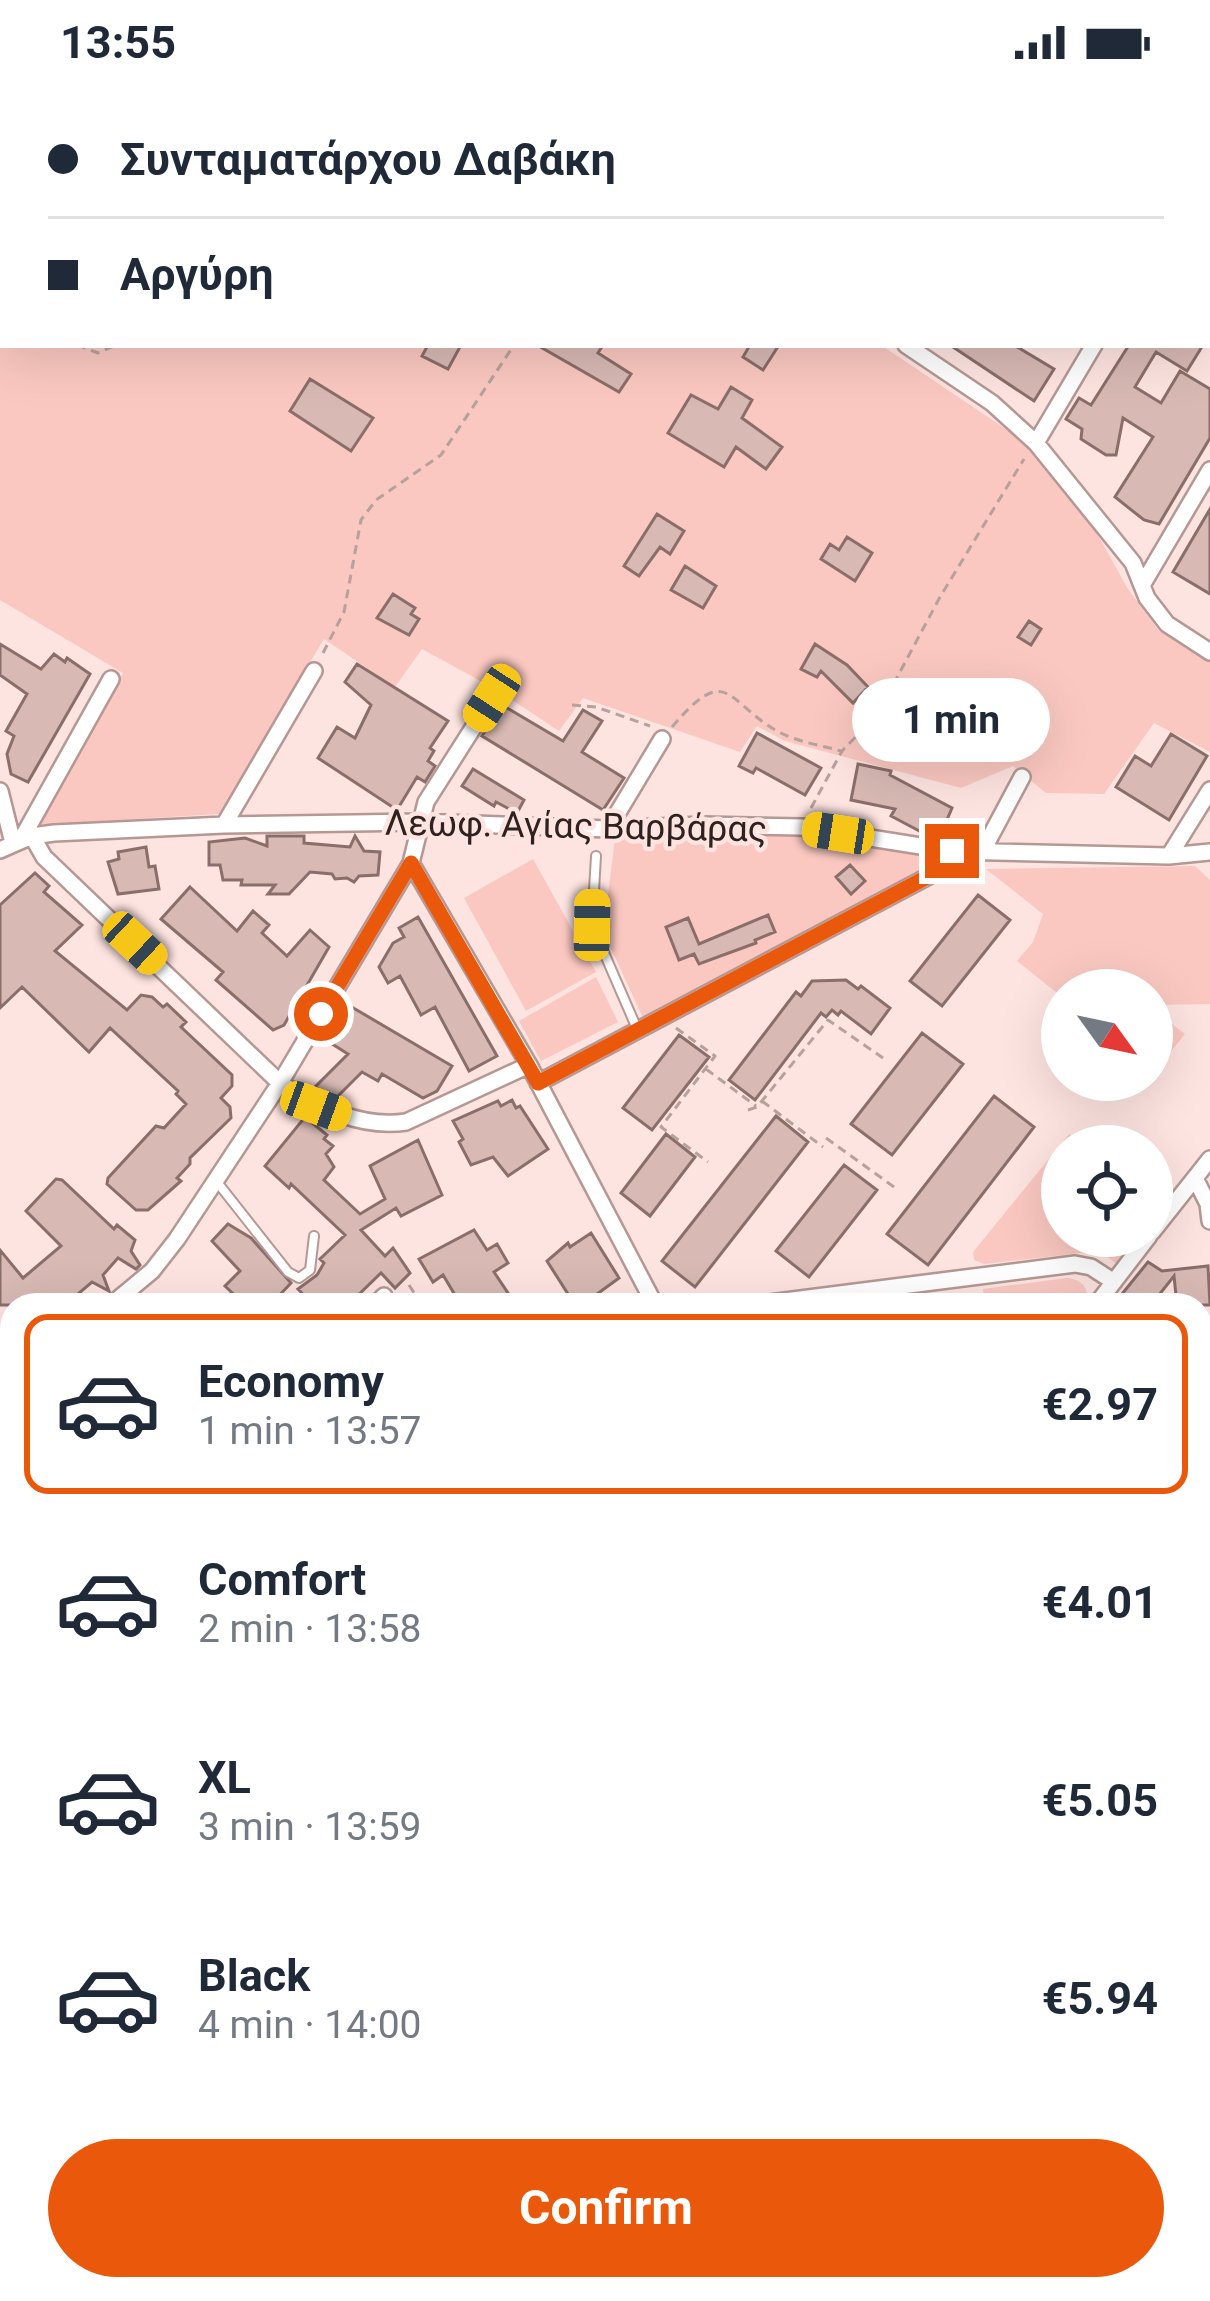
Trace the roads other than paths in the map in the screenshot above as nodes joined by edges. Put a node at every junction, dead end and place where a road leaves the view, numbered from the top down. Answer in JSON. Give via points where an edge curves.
{"nodes":[{"id":1,"x":910,"y":348,"type":"edge"},
{"id":2,"x":1092,"y":348,"type":"edge"},
{"id":3,"x":1036,"y":443,"type":"junction"},
{"id":4,"x":1210,"y":470,"type":"edge"},
{"id":5,"x":1144,"y":581,"type":"junction"},
{"id":6,"x":1210,"y":652,"type":"edge"},
{"id":7,"x":314,"y":671,"type":"road end"},
{"id":8,"x":111,"y":679,"type":"dead end"},
{"id":9,"x":492,"y":698,"type":"dead end"},
{"id":10,"x":662,"y":739,"type":"road end"},
{"id":11,"x":1022,"y":777,"type":"dead end"},
{"id":12,"x":1210,"y":790,"type":"edge"},
{"id":13,"x":0,"y":791,"type":"edge"},
{"id":14,"x":419,"y":822,"type":"junction"},
{"id":15,"x":224,"y":825,"type":"junction"},
{"id":16,"x":608,"y":829,"type":"junction"},
{"id":17,"x":16,"y":842,"type":"edge"},
{"id":18,"x":952,"y":851,"type":"junction"},
{"id":19,"x":982,"y":852,"type":"junction"},
{"id":20,"x":1210,"y":852,"type":"edge"},
{"id":21,"x":596,"y":856,"type":"dead end"},
{"id":22,"x":1169,"y":856,"type":"junction"},
{"id":23,"x":411,"y":863,"type":"junction"},
{"id":24,"x":639,"y":1033,"type":"junction"},
{"id":25,"x":529,"y":1065,"type":"junction"},
{"id":26,"x":280,"y":1083,"type":"junction"},
{"id":27,"x":538,"y":1083,"type":"junction"},
{"id":28,"x":1210,"y":1159,"type":"edge"},
{"id":29,"x":1195,"y":1178,"type":"junction"},
{"id":30,"x":216,"y":1180,"type":"junction"},
{"id":31,"x":1173,"y":1205,"type":"edge"},
{"id":32,"x":1210,"y":1220,"type":"edge"},
{"id":33,"x":314,"y":1236,"type":"dead end"},
{"id":34,"x":1133,"y":1257,"type":"edge"},
{"id":35,"x":1114,"y":1282,"type":"junction"},
{"id":36,"x":129,"y":1293,"type":"edge"},
{"id":37,"x":649,"y":1293,"type":"edge"},
{"id":38,"x":847,"y":1293,"type":"edge"},
{"id":39,"x":1105,"y":1293,"type":"edge"}],
"edges":[{"from":1,"to":3,"type":"street"},
{"from":2,"to":3,"type":"street"},
{"from":3,"to":5,"type":"street"},
{"from":4,"to":5,"type":"street"},
{"from":5,"to":6,"type":"street","via":[[1167,624]]},
{"from":7,"to":15,"type":"street"},
{"from":8,"to":17,"type":"street"},
{"from":9,"to":14,"type":"street"},
{"from":10,"to":16,"type":"street"},
{"from":11,"to":19,"type":"street"},
{"from":12,"to":22,"type":"street"},
{"from":13,"to":17,"type":"street"},
{"from":14,"to":15,"type":"street","name":"Λεωφ. Αγίας Βαρβάρας"},
{"from":14,"to":16,"type":"street","name":"Λεωφ. Αγίας Βαρβάρας"},
{"from":14,"to":23,"type":"street"},
{"from":15,"to":17,"type":"street","name":"Λεωφ. Αγίας Βαρβάρας"},
{"from":16,"to":18,"type":"street","name":"Λεωφ. Αγίας Βαρβάρας","via":[[801,827]]},
{"from":17,"to":26,"type":"street","via":[[44,856]]},
{"from":18,"to":19,"type":"street","name":"Λεωφ. Αγίας Βαρβάρας"},
{"from":18,"to":24,"type":"street","via":[[929,876]]},
{"from":19,"to":22,"type":"street","name":"Λεωφ. Αγίας Βαρβάρας"},
{"from":20,"to":22,"type":"street","name":"Λεωφ. Αγίας Βαρβάρας"},
{"from":21,"to":24,"type":"lane","via":[[592,925]]},
{"from":23,"to":25,"type":"street"},
{"from":23,"to":26,"type":"street"},
{"from":24,"to":27,"type":"street"},
{"from":25,"to":26,"type":"street","via":[[386,1125],[316,1106]]},
{"from":25,"to":27,"type":"street"},
{"from":26,"to":30,"type":"street"},
{"from":27,"to":37,"type":"street"},
{"from":28,"to":29,"type":"street"},
{"from":29,"to":31,"type":"street"},
{"from":29,"to":32,"type":"street"},
{"from":30,"to":33,"type":"lane","via":[[299,1278],[310,1270]]},
{"from":30,"to":36,"type":"street"},
{"from":34,"to":35,"type":"street"},
{"from":35,"to":38,"type":"street","via":[[1075,1264]]},
{"from":35,"to":39,"type":"street"}]}
